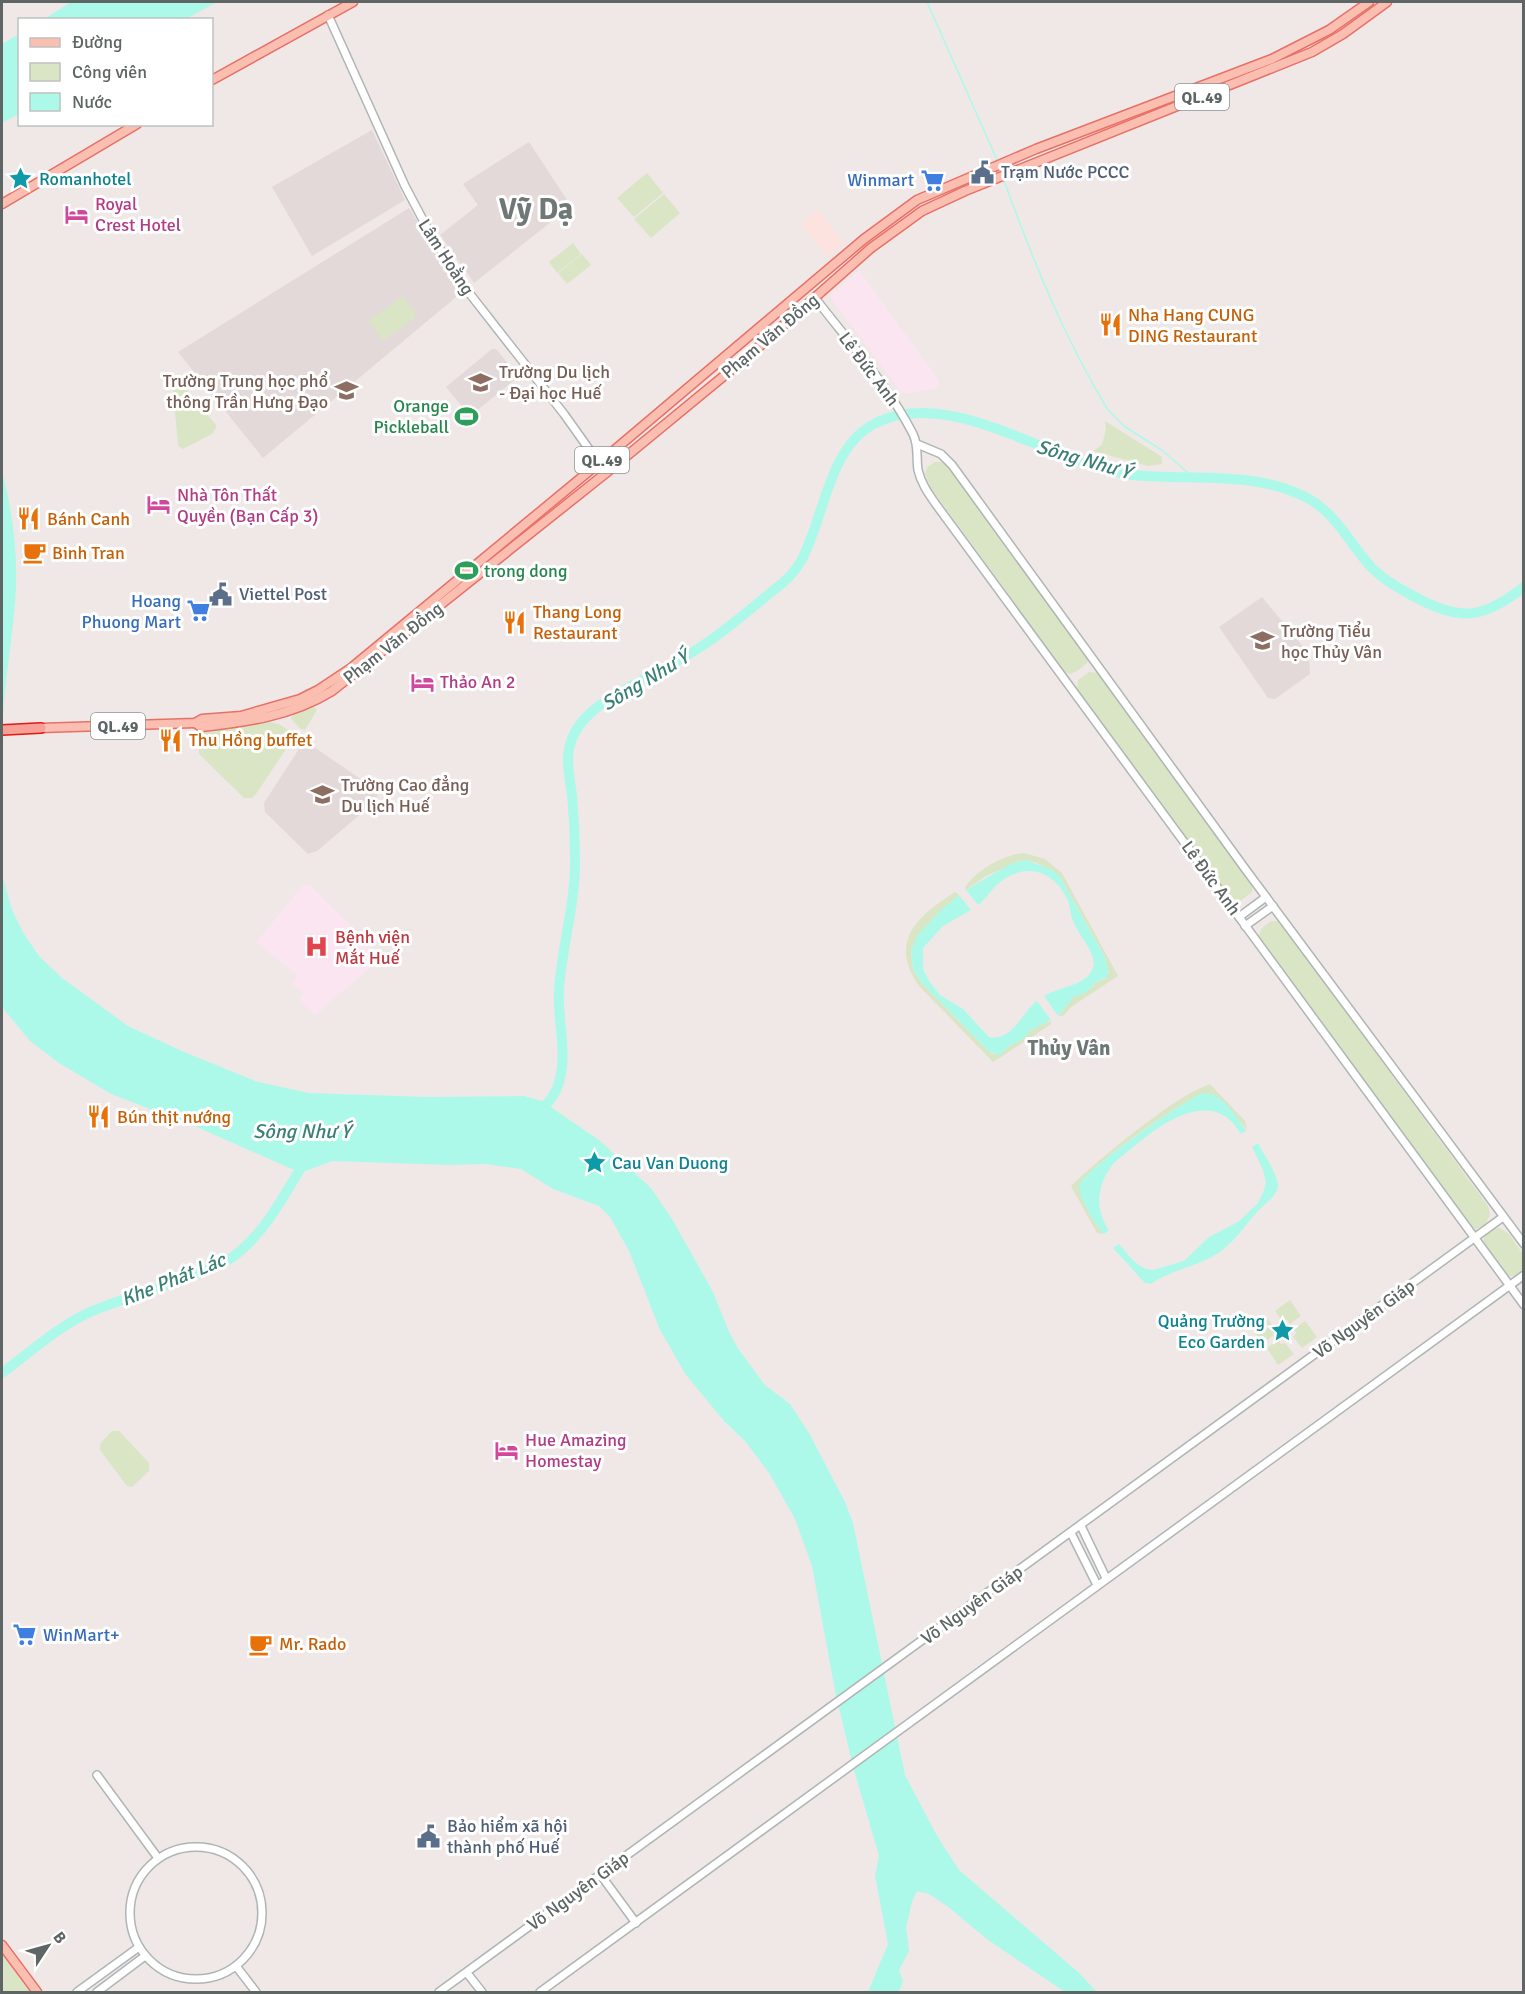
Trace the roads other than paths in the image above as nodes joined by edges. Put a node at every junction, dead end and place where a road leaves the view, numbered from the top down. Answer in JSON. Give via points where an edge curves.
{"nodes":[{"id":1,"x":353,"y":2,"type":"edge"},
{"id":2,"x":1369,"y":2,"type":"edge"},
{"id":3,"x":1386,"y":2,"type":"edge"},
{"id":4,"x":328,"y":15,"type":"junction"},
{"id":5,"x":213,"y":80,"type":"edge"},
{"id":6,"x":134,"y":126,"type":"edge"},
{"id":7,"x":2,"y":204,"type":"edge"},
{"id":8,"x":815,"y":298,"type":"junction"},
{"id":9,"x":917,"y":444,"type":"junction"},
{"id":10,"x":599,"y":463,"type":"junction"},
{"id":11,"x":606,"y":473,"type":"junction"},
{"id":12,"x":195,"y":723,"type":"junction"},
{"id":13,"x":41,"y":728,"type":"joint"},
{"id":14,"x":2,"y":730,"type":"edge"},
{"id":15,"x":1266,"y":897,"type":"junction"},
{"id":16,"x":1273,"y":906,"type":"junction"},
{"id":17,"x":1239,"y":917,"type":"junction"},
{"id":18,"x":1245,"y":926,"type":"junction"},
{"id":19,"x":1503,"y":1217,"type":"junction"},
{"id":20,"x":1475,"y":1239,"type":"junction"},
{"id":21,"x":1524,"y":1244,"type":"edge"},
{"id":22,"x":1524,"y":1275,"type":"edge"},
{"id":23,"x":1509,"y":1285,"type":"junction"},
{"id":24,"x":1524,"y":1305,"type":"edge"},
{"id":25,"x":1080,"y":1526,"type":"junction"},
{"id":26,"x":1071,"y":1533,"type":"junction"},
{"id":27,"x":1106,"y":1578,"type":"junction"},
{"id":28,"x":1097,"y":1585,"type":"junction"},
{"id":29,"x":97,"y":1775,"type":"dead end"},
{"id":30,"x":158,"y":1858,"type":"junction"},
{"id":31,"x":600,"y":1874,"type":"junction"},
{"id":32,"x":636,"y":1923,"type":"junction"},
{"id":33,"x":2,"y":1945,"type":"edge"},
{"id":34,"x":139,"y":1947,"type":"junction"},
{"id":35,"x":145,"y":1956,"type":"junction"},
{"id":36,"x":116,"y":1964,"type":"junction"},
{"id":37,"x":236,"y":1966,"type":"junction"},
{"id":38,"x":467,"y":1972,"type":"junction"},
{"id":39,"x":123,"y":1973,"type":"junction"},
{"id":40,"x":85,"y":1990,"type":"edge"},
{"id":41,"x":37,"y":1992,"type":"edge"},
{"id":42,"x":77,"y":1992,"type":"edge"},
{"id":43,"x":97,"y":1992,"type":"edge"},
{"id":44,"x":256,"y":1992,"type":"edge"},
{"id":45,"x":439,"y":1992,"type":"edge"},
{"id":46,"x":482,"y":1992,"type":"edge"},
{"id":47,"x":540,"y":1992,"type":"edge"}],
"edges":[{"from":1,"to":4,"type":"main road"},
{"from":2,"to":10,"type":"main road","name":"Phạm Văn Đồng","number":"QL.49","via":[[1329,30],[1272,59],[916,200]]},
{"from":3,"to":8,"type":"main road","name":"Phạm Văn Đồng","number":"QL.49","via":[[1312,52],[922,211]]},
{"from":4,"to":5,"type":"main road"},
{"from":4,"to":10,"type":"street","name":"Lâm Hoằng","via":[[416,211],[470,294]]},
{"from":6,"to":7,"type":"main road"},
{"from":8,"to":9,"type":"street","name":"Lê Đức Anh","via":[[896,405]]},
{"from":8,"to":11,"type":"main road","name":"Phạm Văn Đồng","number":"QL.49"},
{"from":9,"to":15,"type":"street","name":"Lê Đức Anh","via":[[941,454],[952,465]]},
{"from":9,"to":17,"type":"street","name":"Lê Đức Anh","via":[[919,472],[935,503]]},
{"from":10,"to":11,"type":"street","name":"Lâm Hoằng"},
{"from":10,"to":12,"type":"main road","name":"Phạm Văn Đồng","number":"QL.49","via":[[351,668],[318,690],[241,716]]},
{"from":11,"to":12,"type":"main road","name":"Phạm Văn Đồng","number":"QL.49","via":[[332,692],[281,714],[201,727]]},
{"from":12,"to":13,"type":"main road","name":"Phạm Văn Đồng","number":"QL.49"},
{"from":13,"to":14,"type":"highway","number":"QL.49"},
{"from":15,"to":16,"type":"street","name":"Lê Đức Anh"},
{"from":15,"to":17,"type":"street"},
{"from":16,"to":18,"type":"street"},
{"from":16,"to":19,"type":"street","name":"Lê Đức Anh"},
{"from":17,"to":18,"type":"street","name":"Lê Đức Anh"},
{"from":18,"to":20,"type":"street","name":"Lê Đức Anh"},
{"from":19,"to":20,"type":"street","name":"Võ Nguyên Giáp"},
{"from":19,"to":21,"type":"street","name":"Lê Đức Anh"},
{"from":20,"to":23,"type":"street","name":"Lê Đức Anh"},
{"from":20,"to":25,"type":"street","name":"Võ Nguyên Giáp"},
{"from":22,"to":23,"type":"street"},
{"from":23,"to":24,"type":"street","name":"Lê Đức Anh"},
{"from":23,"to":27,"type":"street"},
{"from":25,"to":26,"type":"street","name":"Võ Nguyên Giáp"},
{"from":25,"to":27,"type":"street"},
{"from":26,"to":28,"type":"street"},
{"from":26,"to":31,"type":"street","name":"Võ Nguyên Giáp"},
{"from":27,"to":28,"type":"street"},
{"from":28,"to":32,"type":"street"},
{"from":29,"to":30,"type":"street"},
{"from":30,"to":34,"type":"street","via":[[140,1876],[130,1899],[130,1924]]},
{"from":30,"to":37,"type":"street","via":[[181,1848],[207,1847],[231,1856],[249,1874],[260,1897],[262,1923],[253,1947]]},
{"from":31,"to":32,"type":"street"},
{"from":31,"to":38,"type":"street","name":"Võ Nguyên Giáp"},
{"from":32,"to":47,"type":"street"},
{"from":33,"to":41,"type":"main road"},
{"from":34,"to":35,"type":"street"},
{"from":34,"to":36,"type":"street"},
{"from":35,"to":37,"type":"street","via":[[165,1972],[189,1979],[214,1977]]},
{"from":35,"to":39,"type":"street"},
{"from":36,"to":39,"type":"street"},
{"from":36,"to":40,"type":"street"},
{"from":37,"to":44,"type":"street"},
{"from":38,"to":45,"type":"street","name":"Võ Nguyên Giáp"},
{"from":38,"to":46,"type":"street"},
{"from":39,"to":43,"type":"street"},
{"from":40,"to":42,"type":"street"}]}
